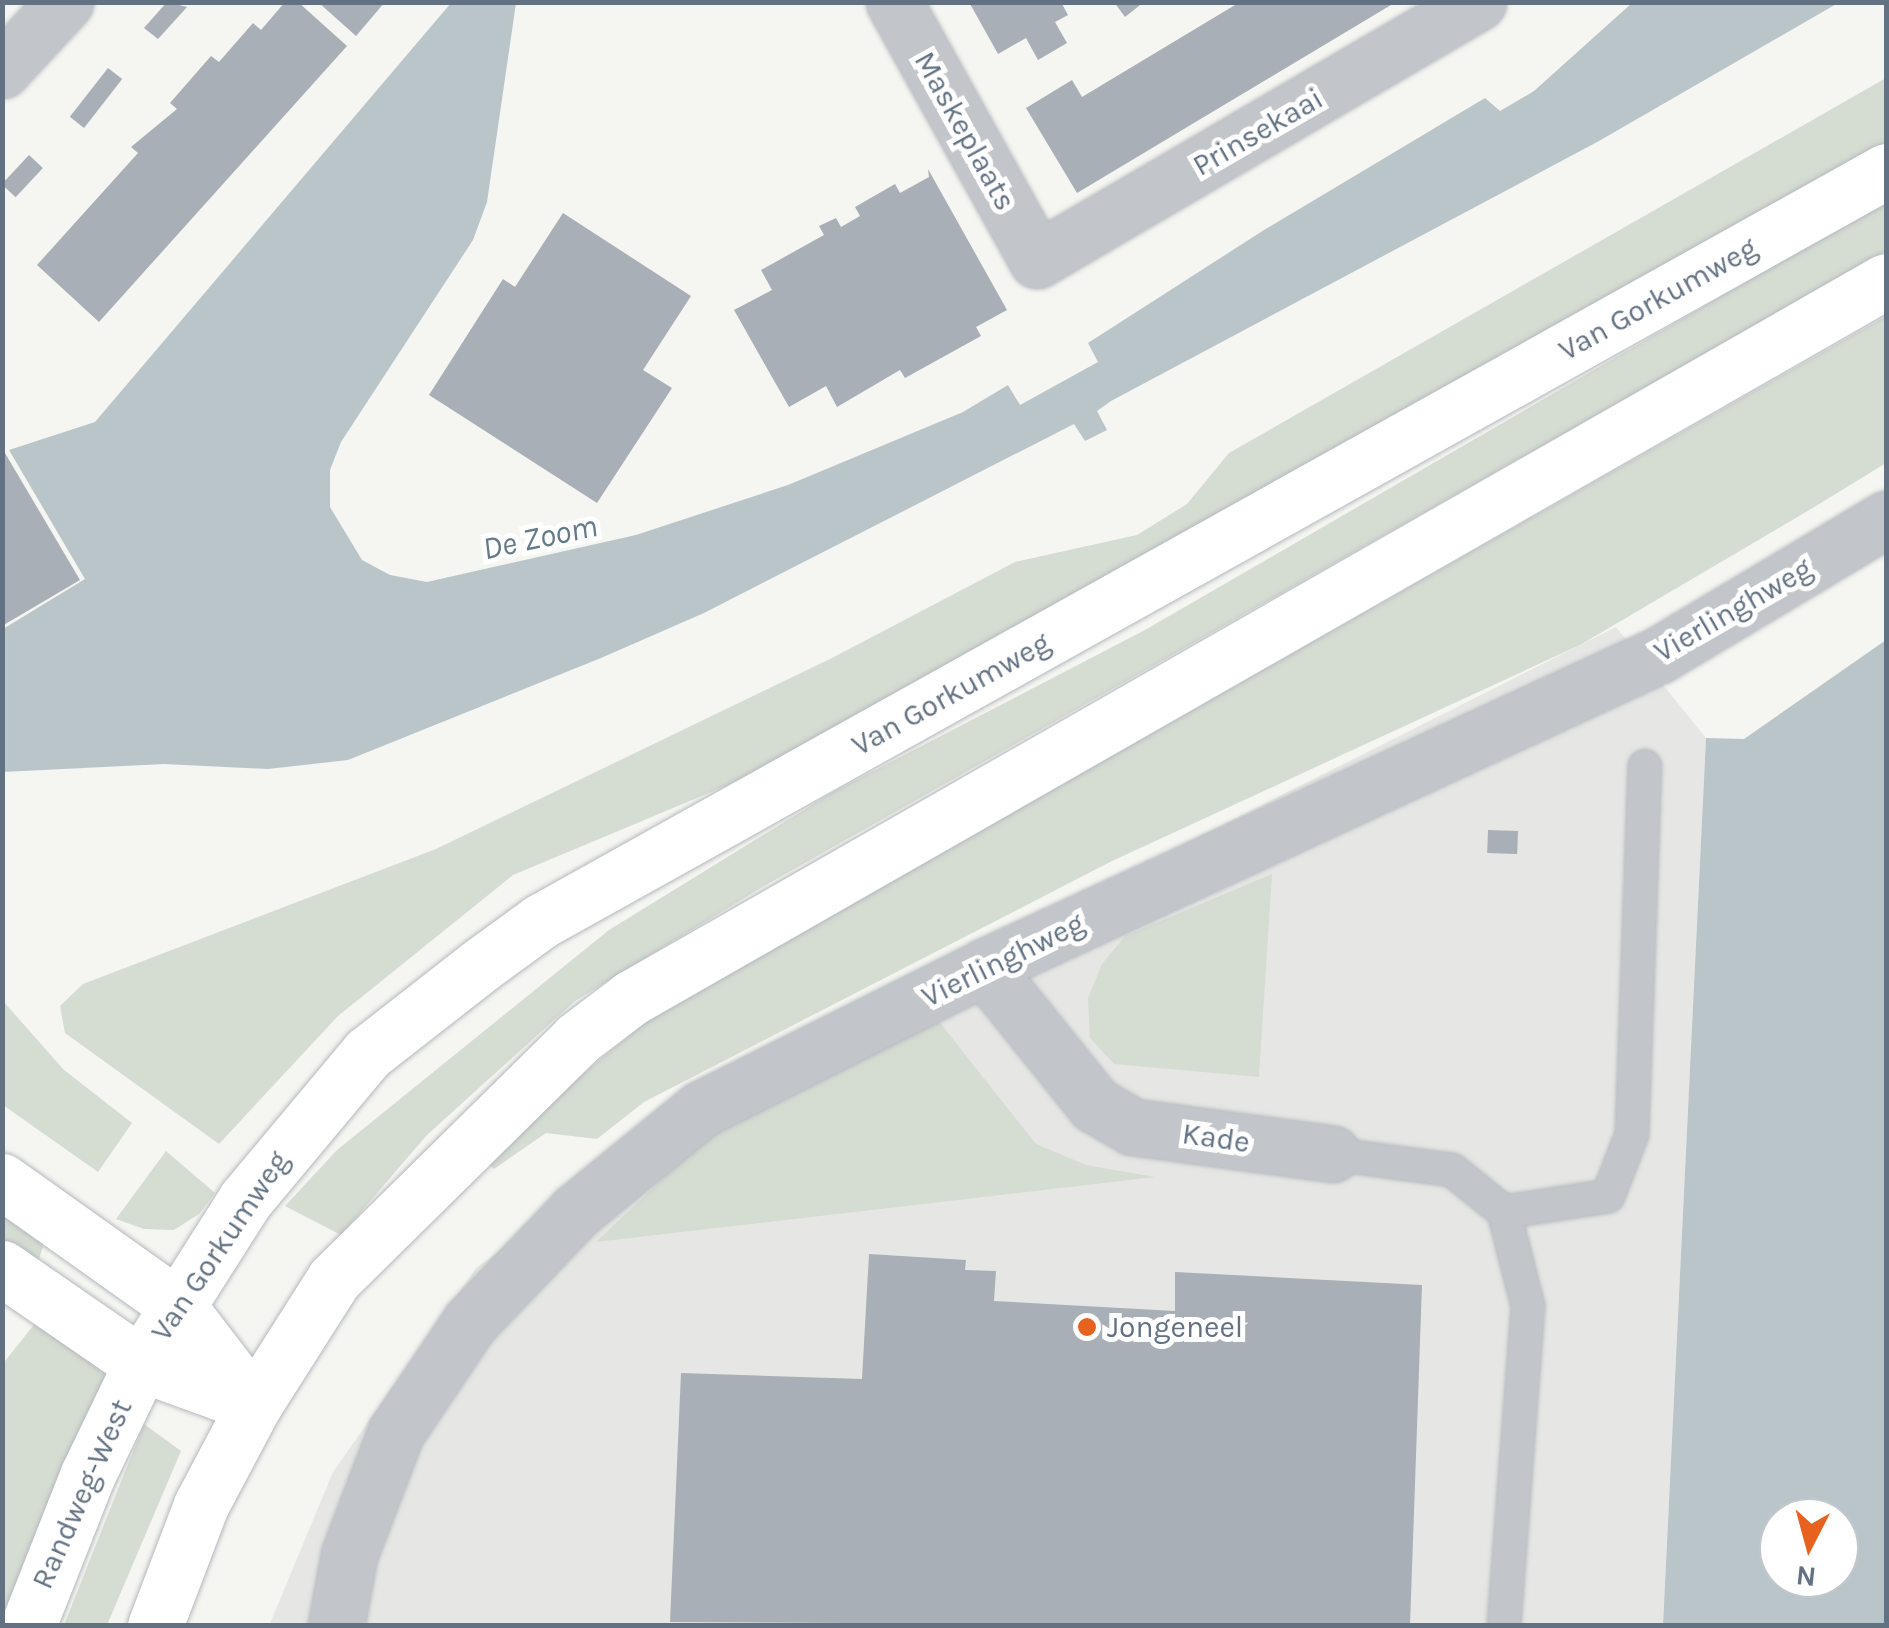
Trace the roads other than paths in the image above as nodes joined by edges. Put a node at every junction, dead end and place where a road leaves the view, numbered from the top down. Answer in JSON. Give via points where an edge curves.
{"nodes":[{"id":1,"x":65,"y":2,"type":"edge"},
{"id":2,"x":894,"y":2,"type":"edge"},
{"id":3,"x":1478,"y":2,"type":"edge"},
{"id":4,"x":2,"y":70,"type":"edge"},
{"id":5,"x":1886,"y":171,"type":"edge"},
{"id":6,"x":1037,"y":260,"type":"joint"},
{"id":7,"x":1886,"y":281,"type":"edge"},
{"id":8,"x":1886,"y":519,"type":"edge"},
{"id":9,"x":1645,"y":766,"type":"dead end"},
{"id":10,"x":984,"y":967,"type":"junction"},
{"id":11,"x":1332,"y":1154,"type":"joint"},
{"id":12,"x":2,"y":1182,"type":"edge"},
{"id":13,"x":1504,"y":1212,"type":"junction"},
{"id":14,"x":2,"y":1268,"type":"edge"},
{"id":15,"x":178,"y":1306,"type":"junction"},
{"id":16,"x":141,"y":1364,"type":"junction"},
{"id":17,"x":254,"y":1404,"type":"junction"},
{"id":18,"x":28,"y":1626,"type":"edge"},
{"id":19,"x":155,"y":1626,"type":"edge"},
{"id":20,"x":336,"y":1626,"type":"edge"},
{"id":21,"x":1504,"y":1626,"type":"edge"}],
"edges":[{"from":1,"to":4,"type":"street"},
{"from":2,"to":6,"type":"street","name":"Maskeplaats"},
{"from":3,"to":6,"type":"street","name":"Prinsekaai"},
{"from":5,"to":15,"type":"main road","name":"Van Gorkumweg","via":[[541,920],[368,1054],[245,1200]]},
{"from":7,"to":17,"type":"main road","via":[[632,998],[524,1085],[334,1279]]},
{"from":8,"to":10,"type":"street","name":"Vierlinghweg","via":[[1659,655]]},
{"from":9,"to":13,"type":"lane","via":[[1632,1134],[1608,1196]]},
{"from":10,"to":11,"type":"street","name":"Kade","via":[[1095,1105],[1132,1128]]},
{"from":10,"to":20,"type":"street","name":"Vierlinghweg","via":[[701,1110],[576,1211],[470,1322],[396,1432],[349,1555]]},
{"from":11,"to":13,"type":"lane","name":"Kade","via":[[1452,1170]]},
{"from":12,"to":15,"type":"main road"},
{"from":13,"to":21,"type":"lane","via":[[1528,1306]]},
{"from":14,"to":16,"type":"main road"},
{"from":15,"to":16,"type":"main road","name":"Van Gorkumweg"},
{"from":15,"to":17,"type":"main road"},
{"from":16,"to":17,"type":"main road"},
{"from":16,"to":18,"type":"main road","name":"Randweg-West","via":[[88,1474]]},
{"from":17,"to":19,"type":"main road","via":[[201,1506]]}]}
